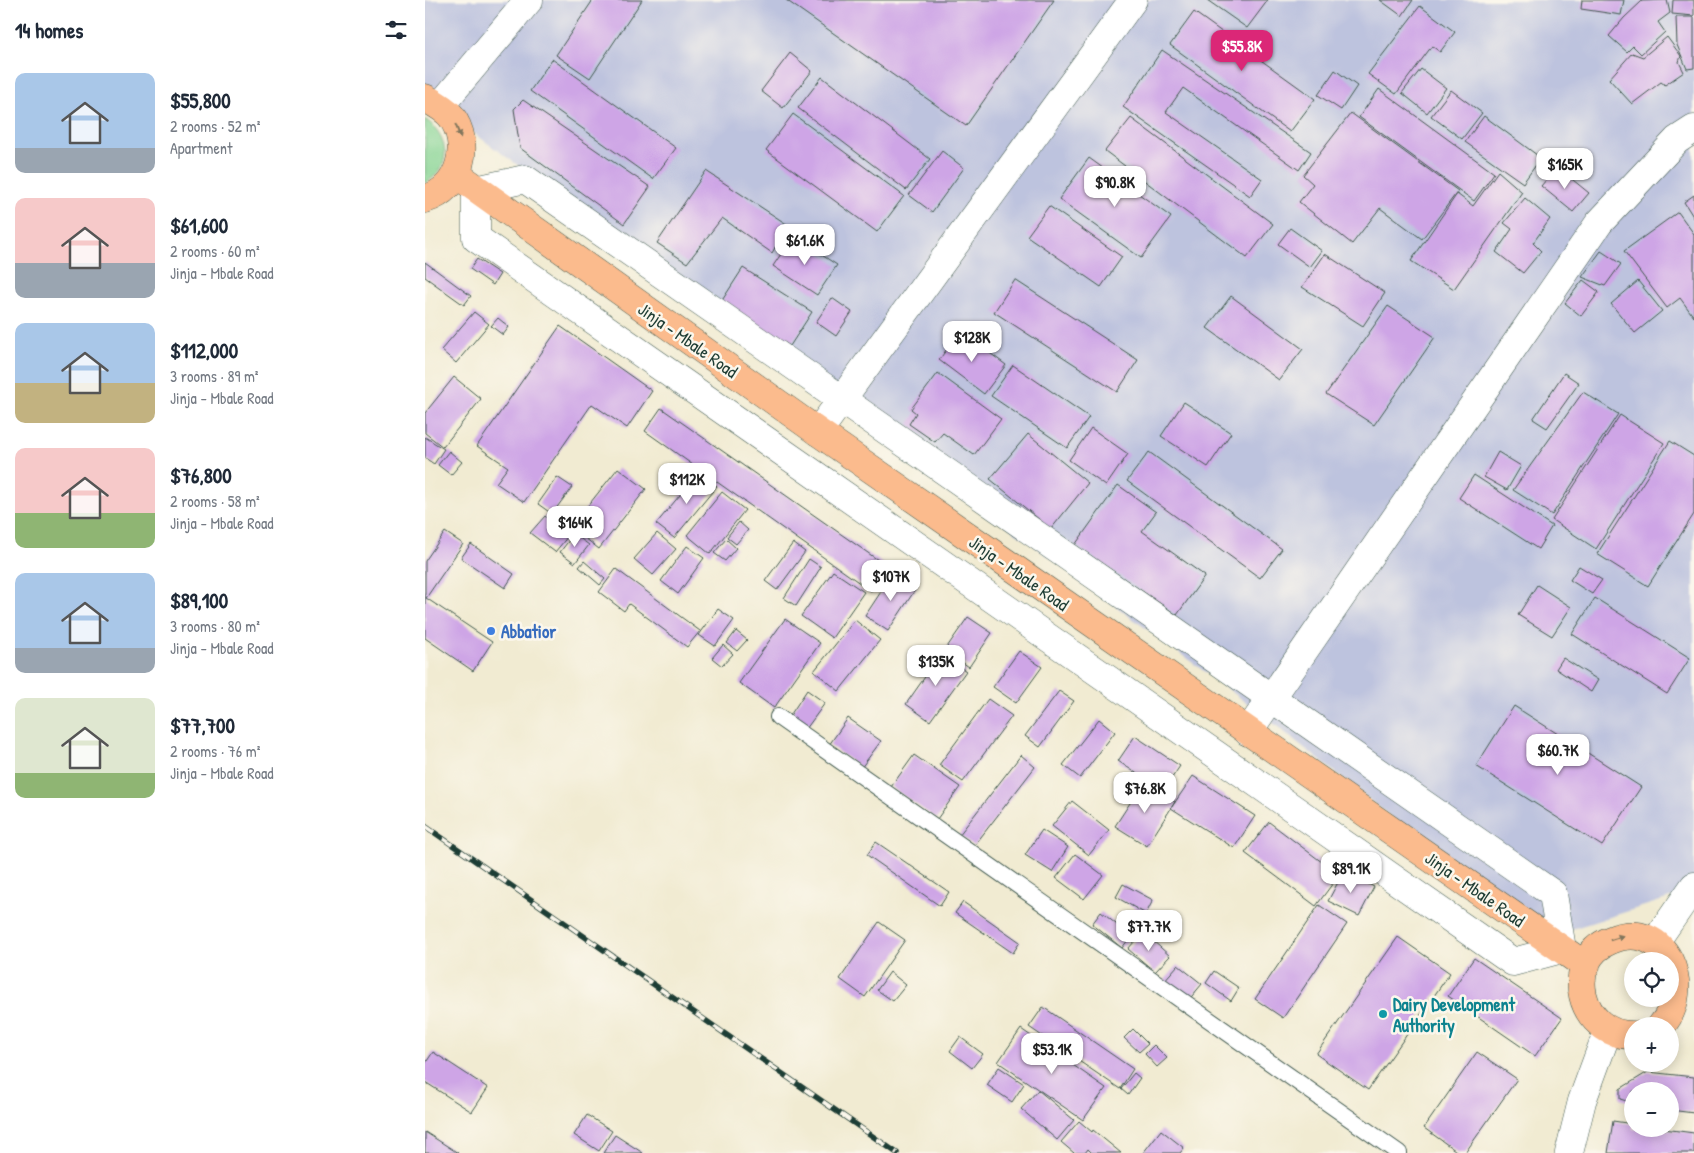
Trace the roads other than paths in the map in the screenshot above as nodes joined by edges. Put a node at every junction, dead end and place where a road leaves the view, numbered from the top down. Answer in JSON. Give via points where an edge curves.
{"nodes":[{"id":1,"x":529,"y":0,"type":"edge"},
{"id":2,"x":1133,"y":0,"type":"edge"},
{"id":3,"x":433,"y":102,"type":"edge"},
{"id":4,"x":1694,"y":128,"type":"edge"},
{"id":5,"x":466,"y":182,"type":"junction"},
{"id":6,"x":425,"y":199,"type":"edge"},
{"id":7,"x":842,"y":399,"type":"junction"},
{"id":8,"x":818,"y":432,"type":"junction"},
{"id":9,"x":1271,"y":698,"type":"junction"},
{"id":10,"x":777,"y":717,"type":"dead end"},
{"id":11,"x":1248,"y":732,"type":"junction"},
{"id":12,"x":1694,"y":886,"type":"edge"},
{"id":13,"x":1656,"y":941,"type":"junction"},
{"id":14,"x":1562,"y":949,"type":"junction"},
{"id":15,"x":1586,"y":966,"type":"junction"},
{"id":16,"x":1688,"y":995,"type":"edge"},
{"id":17,"x":1669,"y":1017,"type":"edge"},
{"id":18,"x":1621,"y":1033,"type":"edge"},
{"id":19,"x":1399,"y":1153,"type":"edge"},
{"id":20,"x":1569,"y":1153,"type":"edge"}],
"edges":[{"from":1,"to":3,"type":"street"},
{"from":2,"to":7,"type":"street"},
{"from":3,"to":5,"type":"main road","one_way":true,"via":[[450,115],[461,138],[461,162]]},
{"from":4,"to":9,"type":"street","via":[[1677,140],[1599,223]]},
{"from":5,"to":6,"type":"main road"},
{"from":5,"to":7,"type":"street","via":[[525,179]]},
{"from":5,"to":8,"type":"main road","name":"Jinja - Mbale Road"},
{"from":5,"to":14,"type":"street","via":[[476,238],[484,244],[1513,962]]},
{"from":7,"to":8,"type":"street"},
{"from":7,"to":9,"type":"street"},
{"from":8,"to":11,"type":"main road","name":"Jinja - Mbale Road"},
{"from":9,"to":11,"type":"street"},
{"from":9,"to":14,"type":"street","via":[[1553,894]]},
{"from":10,"to":19,"type":"lane"},
{"from":11,"to":14,"type":"main road","name":"Jinja - Mbale Road"},
{"from":12,"to":13,"type":"street"},
{"from":15,"to":13,"type":"main road","one_way":true,"via":[[1597,949],[1610,940],[1625,935]]},
{"from":13,"to":16,"type":"main road","via":[[1678,963]]},
{"from":14,"to":15,"type":"main road","name":"Jinja - Mbale Road"},
{"from":15,"to":18,"type":"main road","via":[[1582,993],[1586,1008],[1595,1021]]},
{"from":16,"to":17,"type":"main road"},
{"from":18,"to":20,"type":"street","via":[[1582,1100]]}]}
